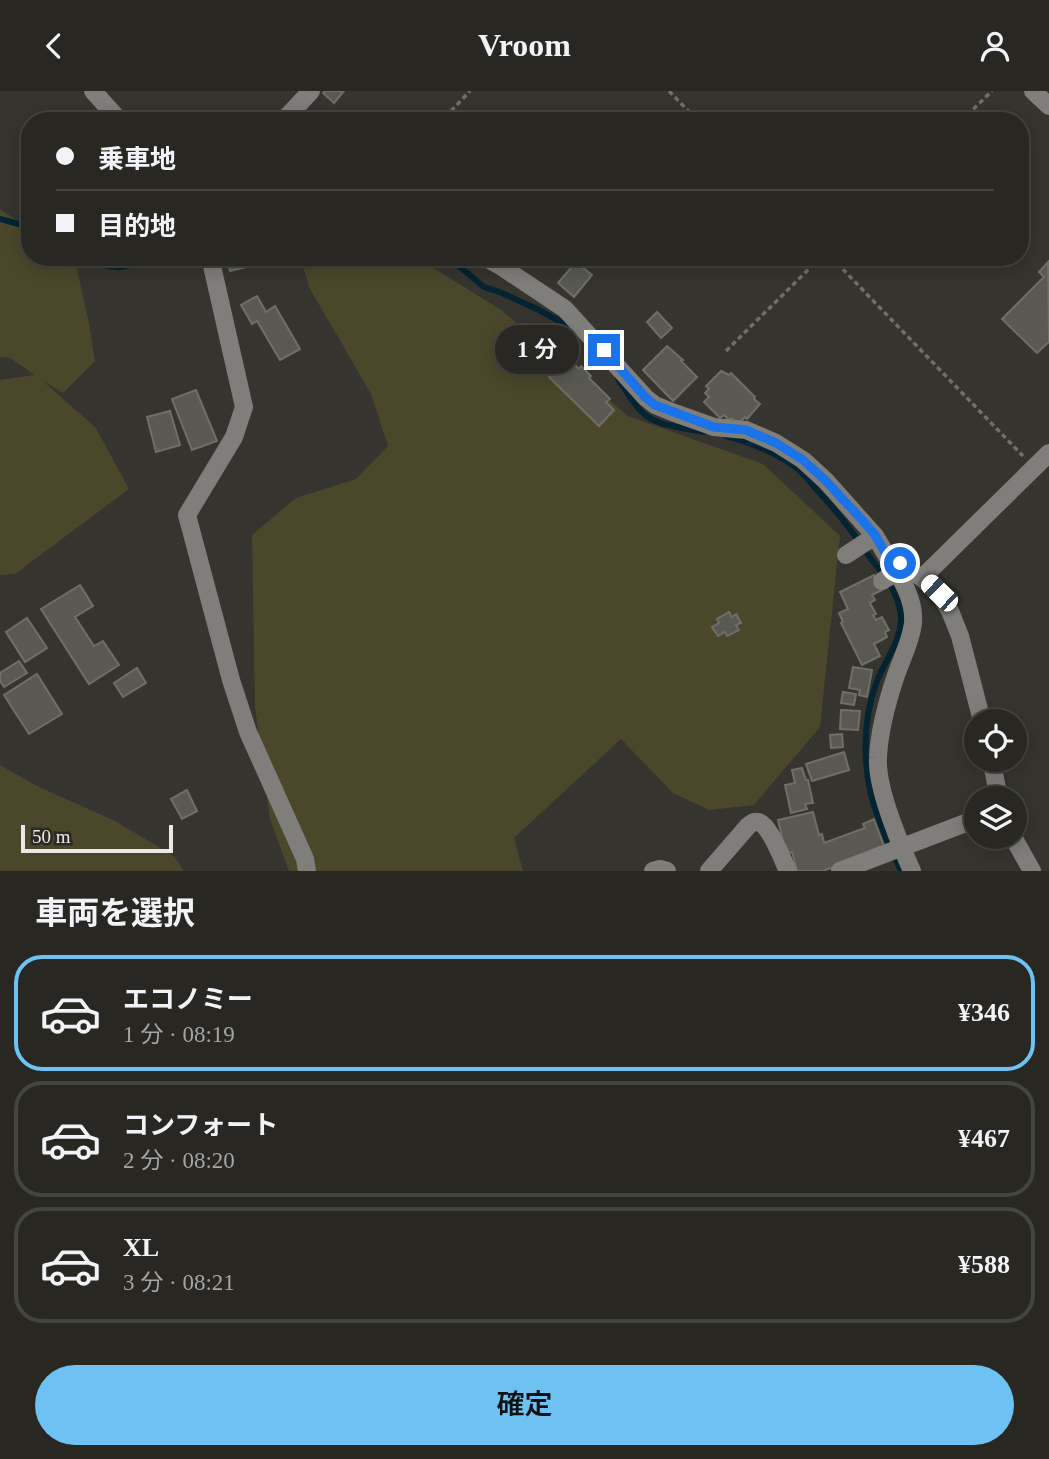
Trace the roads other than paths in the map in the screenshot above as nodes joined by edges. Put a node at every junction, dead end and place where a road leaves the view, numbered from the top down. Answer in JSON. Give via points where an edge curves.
{"nodes":[{"id":1,"x":93,"y":91,"type":"edge"},
{"id":2,"x":311,"y":91,"type":"edge"},
{"id":3,"x":1033,"y":91,"type":"edge"},
{"id":4,"x":1049,"y":106,"type":"edge"},
{"id":5,"x":112,"y":112,"type":"edge"},
{"id":6,"x":291,"y":112,"type":"edge"},
{"id":7,"x":212,"y":266,"type":"edge"},
{"id":8,"x":500,"y":266,"type":"edge"},
{"id":9,"x":1049,"y":453,"type":"edge"},
{"id":10,"x":875,"y":535,"type":"junction"},
{"id":11,"x":846,"y":555,"type":"dead end"},
{"id":12,"x":887,"y":556,"type":"junction"},
{"id":13,"x":922,"y":577,"type":"junction"},
{"id":14,"x":979,"y":709,"type":"edge"},
{"id":15,"x":964,"y":825,"type":"edge"},
{"id":16,"x":1020,"y":849,"type":"edge"},
{"id":17,"x":899,"y":857,"type":"edge"},
{"id":18,"x":307,"y":871,"type":"edge"},
{"id":19,"x":653,"y":871,"type":"edge"},
{"id":20,"x":667,"y":871,"type":"edge"},
{"id":21,"x":709,"y":871,"type":"edge"},
{"id":22,"x":788,"y":871,"type":"edge"},
{"id":23,"x":840,"y":871,"type":"edge"},
{"id":24,"x":1032,"y":871,"type":"edge"}],
"edges":[{"from":1,"to":5,"type":"street"},
{"from":2,"to":6,"type":"street"},
{"from":3,"to":4,"type":"street"},
{"from":7,"to":18,"type":"street","via":[[244,407],[234,437],[187,515],[248,732]]},
{"from":8,"to":10,"type":"street","via":[[565,309],[655,405],[776,443],[826,481]]},
{"from":9,"to":13,"type":"street"},
{"from":10,"to":11,"type":"street"},
{"from":10,"to":12,"type":"street"},
{"from":12,"to":13,"type":"street"},
{"from":12,"to":17,"type":"street","via":[[889,576],[908,593],[913,624],[879,699],[880,733],[872,780]]},
{"from":13,"to":14,"type":"street","via":[[950,611]]},
{"from":15,"to":17,"type":"street"},
{"from":16,"to":24,"type":"street"},
{"from":17,"to":23,"type":"street"},
{"from":19,"to":20,"type":"street"},
{"from":21,"to":22,"type":"street","via":[[757,821],[768,829]]}]}
